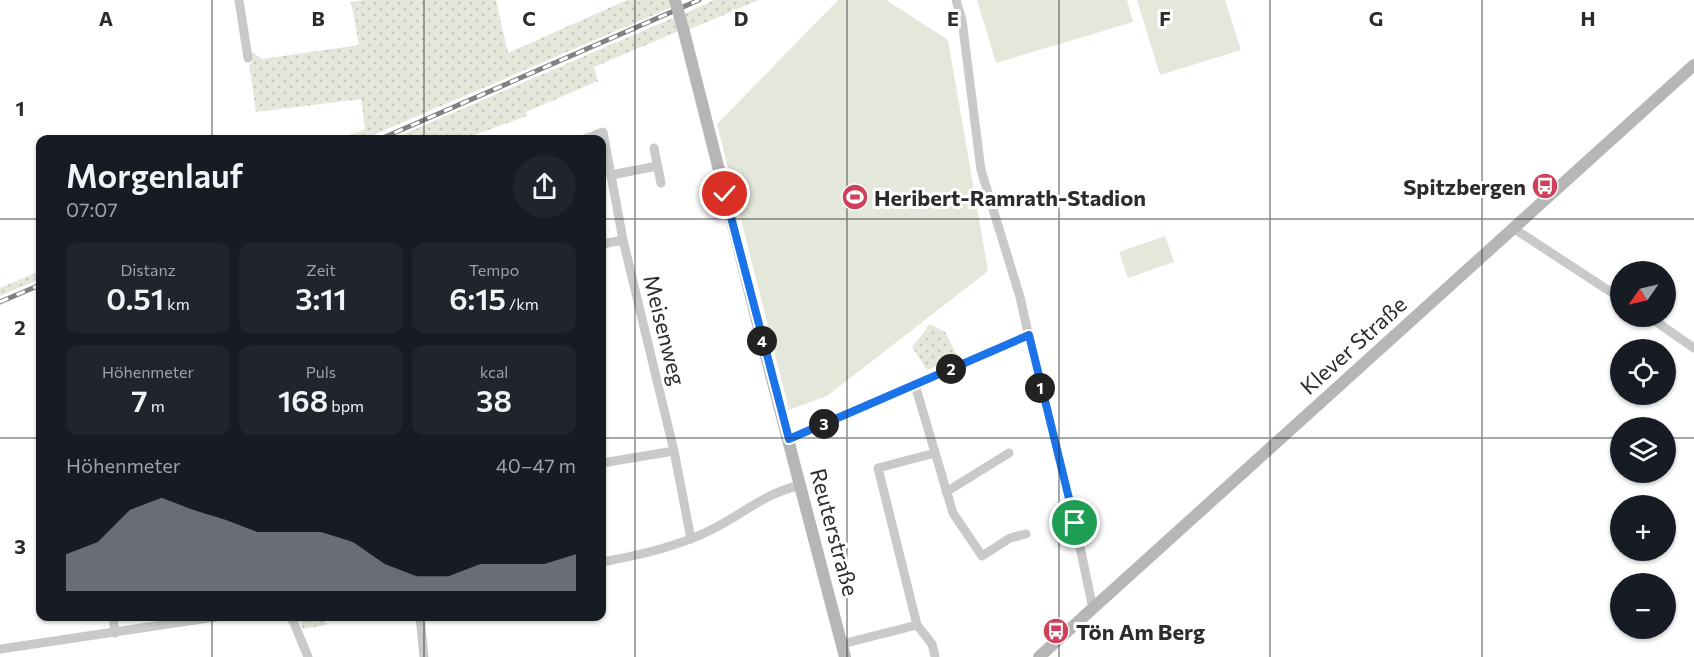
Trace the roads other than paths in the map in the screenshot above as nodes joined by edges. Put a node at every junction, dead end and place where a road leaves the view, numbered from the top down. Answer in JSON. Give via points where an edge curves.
{"nodes":[{"id":1,"x":239,"y":0,"type":"edge"},
{"id":2,"x":675,"y":0,"type":"edge"},
{"id":3,"x":956,"y":0,"type":"edge"},
{"id":4,"x":248,"y":58,"type":"dead end"},
{"id":5,"x":1694,"y":64,"type":"edge"},
{"id":6,"x":606,"y":148,"type":"edge"},
{"id":7,"x":654,"y":148,"type":"dead end"},
{"id":8,"x":657,"y":166,"type":"junction"},
{"id":9,"x":611,"y":175,"type":"junction"},
{"id":10,"x":661,"y":183,"type":"dead end"},
{"id":11,"x":1513,"y":228,"type":"junction"},
{"id":12,"x":623,"y":240,"type":"junction"},
{"id":13,"x":606,"y":243,"type":"edge"},
{"id":14,"x":1610,"y":291,"type":"edge"},
{"id":15,"x":1664,"y":327,"type":"edge"},
{"id":16,"x":1029,"y":335,"type":"junction"},
{"id":17,"x":1694,"y":348,"type":"edge"},
{"id":18,"x":915,"y":385,"type":"junction"},
{"id":19,"x":789,"y":439,"type":"junction"},
{"id":20,"x":674,"y":451,"type":"junction"},
{"id":21,"x":934,"y":453,"type":"junction"},
{"id":22,"x":1009,"y":453,"type":"dead end"},
{"id":23,"x":606,"y":462,"type":"edge"},
{"id":24,"x":801,"y":485,"type":"junction"},
{"id":25,"x":946,"y":492,"type":"junction"},
{"id":26,"x":1026,"y":534,"type":"dead end"},
{"id":27,"x":691,"y":539,"type":"junction"},
{"id":28,"x":606,"y":561,"type":"edge"},
{"id":29,"x":1093,"y":609,"type":"junction"},
{"id":30,"x":114,"y":621,"type":"edge"},
{"id":31,"x":191,"y":621,"type":"edge"},
{"id":32,"x":293,"y":621,"type":"edge"},
{"id":33,"x":420,"y":621,"type":"edge"},
{"id":34,"x":917,"y":625,"type":"junction"},
{"id":35,"x":115,"y":633,"type":"junction"},
{"id":36,"x":842,"y":644,"type":"junction"},
{"id":37,"x":0,"y":649,"type":"edge"},
{"id":38,"x":935,"y":656,"type":"edge"},
{"id":39,"x":308,"y":657,"type":"edge"},
{"id":40,"x":424,"y":657,"type":"edge"},
{"id":41,"x":845,"y":657,"type":"edge"},
{"id":42,"x":1039,"y":657,"type":"edge"}],
"edges":[{"from":1,"to":4,"type":"street"},
{"from":2,"to":19,"type":"street","name":"Reuterstraße","bridge":true},
{"from":3,"to":16,"type":"street","via":[[962,20],[981,170]]},
{"from":5,"to":11,"type":"street","name":"Klever Straße"},
{"from":6,"to":9,"type":"street","name":"Meisenweg"},
{"from":7,"to":8,"type":"street"},
{"from":8,"to":9,"type":"street"},
{"from":8,"to":10,"type":"street"},
{"from":9,"to":12,"type":"street","name":"Meisenweg"},
{"from":11,"to":14,"type":"street"},
{"from":11,"to":29,"type":"street","name":"Klever Straße"},
{"from":12,"to":13,"type":"street"},
{"from":12,"to":20,"type":"street","name":"Meisenweg"},
{"from":15,"to":17,"type":"street"},
{"from":16,"to":18,"type":"street"},
{"from":16,"to":29,"type":"street"},
{"from":18,"to":19,"type":"street"},
{"from":18,"to":21,"type":"street"},
{"from":19,"to":24,"type":"street","name":"Reuterstraße"},
{"from":20,"to":23,"type":"street"},
{"from":20,"to":27,"type":"street","name":"Meisenweg"},
{"from":21,"to":25,"type":"street"},
{"from":21,"to":34,"type":"street","via":[[878,468]]},
{"from":22,"to":25,"type":"street"},
{"from":24,"to":27,"type":"street","via":[[781,490]]},
{"from":24,"to":36,"type":"street","name":"Reuterstraße"},
{"from":25,"to":26,"type":"street","via":[[953,513],[982,556],[1010,538]]},
{"from":27,"to":28,"type":"street","via":[[656,552]]},
{"from":29,"to":42,"type":"street","name":"Klever Straße"},
{"from":30,"to":35,"type":"street"},
{"from":31,"to":35,"type":"street"},
{"from":32,"to":39,"type":"street"},
{"from":33,"to":40,"type":"street"},
{"from":34,"to":36,"type":"street"},
{"from":34,"to":38,"type":"street"},
{"from":35,"to":37,"type":"street"},
{"from":36,"to":41,"type":"street","name":"Reuterstraße"}]}
